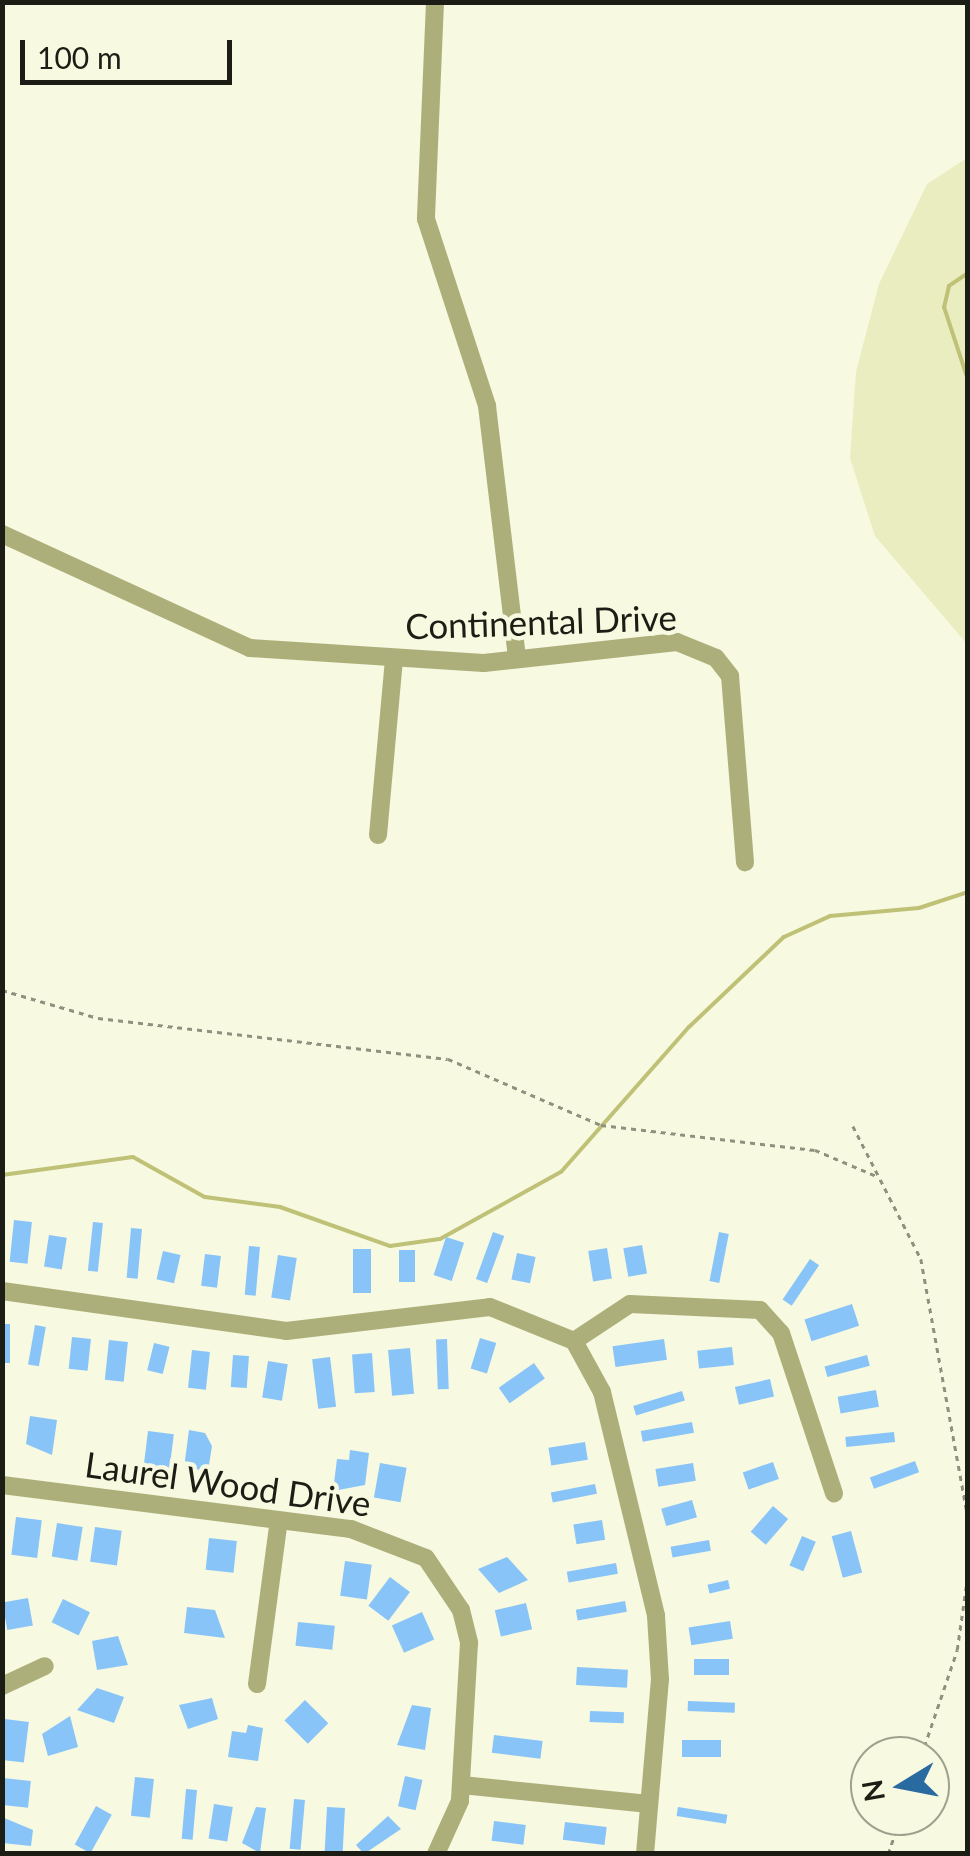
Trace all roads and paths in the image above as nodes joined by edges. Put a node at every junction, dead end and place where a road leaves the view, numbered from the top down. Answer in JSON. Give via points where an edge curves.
{"nodes":[{"id":1,"x":435,"y":2,"type":"edge"},
{"id":2,"x":2,"y":534,"type":"edge"},
{"id":3,"x":516,"y":658,"type":"junction"},
{"id":4,"x":394,"y":659,"type":"junction"},
{"id":5,"x":378,"y":835,"type":"dead end"},
{"id":6,"x":745,"y":862,"type":"dead end"},
{"id":7,"x":2,"y":990,"type":"edge"},
{"id":8,"x":853,"y":1126,"type":"dead end"},
{"id":9,"x":879,"y":1177,"type":"junction"},
{"id":10,"x":2,"y":1291,"type":"edge"},
{"id":11,"x":574,"y":1341,"type":"junction"},
{"id":12,"x":2,"y":1486,"type":"edge"},
{"id":13,"x":834,"y":1493,"type":"dead end"},
{"id":14,"x":968,"y":1518,"type":"edge"},
{"id":15,"x":279,"y":1520,"type":"junction"},
{"id":16,"x":968,"y":1573,"type":"edge"},
{"id":17,"x":44,"y":1666,"type":"dead end"},
{"id":18,"x":257,"y":1684,"type":"dead end"},
{"id":19,"x":2,"y":1686,"type":"edge"},
{"id":20,"x":928,"y":1736,"type":"edge"},
{"id":21,"x":462,"y":1785,"type":"junction"},
{"id":22,"x":649,"y":1804,"type":"junction"},
{"id":23,"x":436,"y":1854,"type":"edge"},
{"id":24,"x":644,"y":1854,"type":"edge"}],
"edges":[{"from":1,"to":3,"type":"street","via":[[426,220],[487,406]]},
{"from":2,"to":4,"type":"street","name":"Continental Drive","via":[[250,648]]},
{"from":3,"to":4,"type":"street","name":"Continental Drive"},
{"from":3,"to":6,"type":"street","name":"Continental Drive","via":[[676,642],[716,658],[730,676]]},
{"from":4,"to":5,"type":"street"},
{"from":7,"to":9,"type":"path","via":[[98,1018],[448,1059],[601,1125],[815,1150]]},
{"from":8,"to":9,"type":"path"},
{"from":9,"to":14,"type":"path","via":[[921,1260]]},
{"from":10,"to":11,"type":"street","via":[[286,1331],[490,1307]]},
{"from":11,"to":13,"type":"street","via":[[630,1304],[760,1310],[782,1333]]},
{"from":11,"to":22,"type":"street","via":[[602,1392],[656,1616]]},
{"from":12,"to":15,"type":"street","name":"Laurel Wood Drive"},
{"from":15,"to":18,"type":"street"},
{"from":15,"to":21,"type":"street","name":"Laurel Wood Drive","via":[[373,1533],[426,1558],[444,1583],[469,1643]]},
{"from":16,"to":20,"type":"path","via":[[958,1650]]},
{"from":17,"to":19,"type":"street"},
{"from":21,"to":22,"type":"street"},
{"from":21,"to":23,"type":"street","name":"Laurel Wood Drive"},
{"from":22,"to":24,"type":"street"}]}
